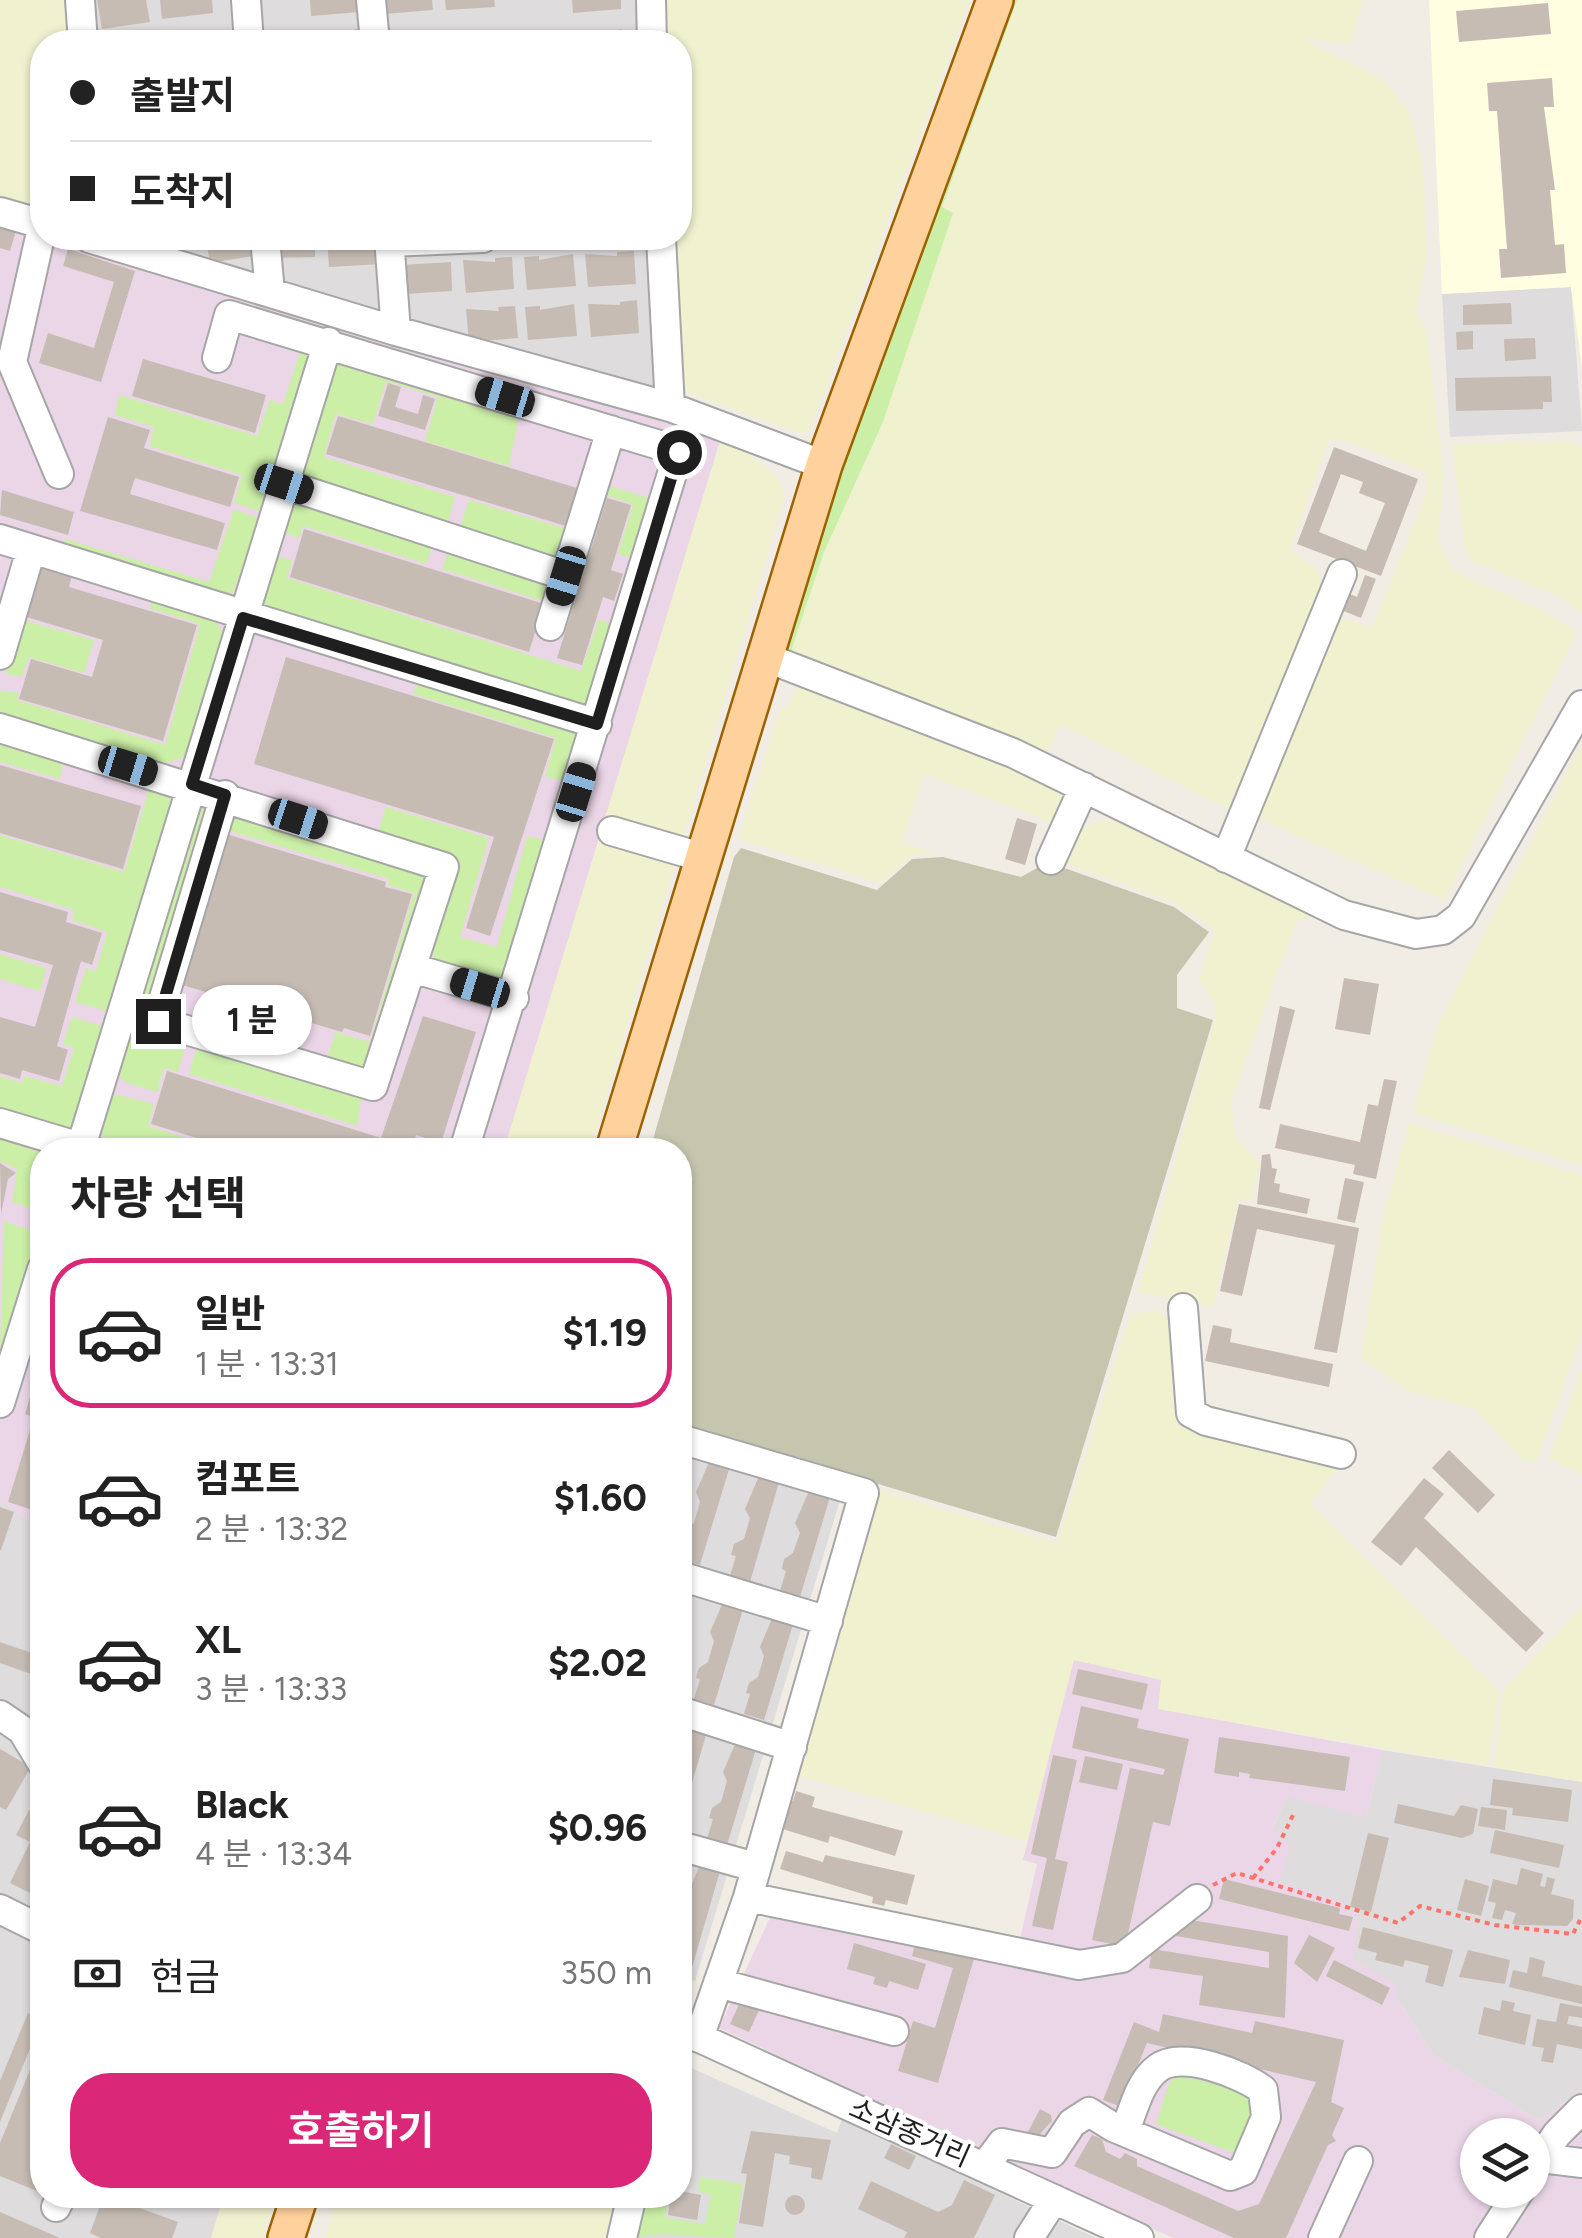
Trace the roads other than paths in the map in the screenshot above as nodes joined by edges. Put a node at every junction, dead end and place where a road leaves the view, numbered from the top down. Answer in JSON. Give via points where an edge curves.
{"nodes":[{"id":1,"x":80,"y":0,"type":"edge"},
{"id":2,"x":246,"y":0,"type":"edge"},
{"id":3,"x":371,"y":0,"type":"edge"},
{"id":4,"x":651,"y":0,"type":"edge"},
{"id":5,"x":995,"y":0,"type":"edge"},
{"id":6,"x":82,"y":30,"type":"edge"},
{"id":7,"x":248,"y":30,"type":"edge"},
{"id":8,"x":374,"y":30,"type":"edge"},
{"id":9,"x":652,"y":30,"type":"edge"},
{"id":10,"x":0,"y":212,"type":"edge"},
{"id":11,"x":30,"y":222,"type":"edge"},
{"id":12,"x":37,"y":250,"type":"edge"},
{"id":13,"x":142,"y":250,"type":"edge"},
{"id":14,"x":265,"y":250,"type":"edge"},
{"id":15,"x":391,"y":250,"type":"edge"},
{"id":16,"x":663,"y":250,"type":"edge"},
{"id":17,"x":270,"y":292,"type":"junction"},
{"id":18,"x":396,"y":331,"type":"junction"},
{"id":19,"x":328,"y":342,"type":"junction"},
{"id":20,"x":217,"y":358,"type":"dead end"},
{"id":21,"x":670,"y":406,"type":"junction"},
{"id":22,"x":611,"y":430,"type":"junction"},
{"id":23,"x":824,"y":465,"type":"junction"},
{"id":24,"x":59,"y":474,"type":"dead end"},
{"id":25,"x":284,"y":484,"type":"junction"},
{"id":26,"x":0,"y":540,"type":"edge"},
{"id":27,"x":31,"y":550,"type":"junction"},
{"id":28,"x":1342,"y":574,"type":"dead end"},
{"id":29,"x":566,"y":576,"type":"junction"},
{"id":30,"x":243,"y":618,"type":"junction"},
{"id":31,"x":550,"y":626,"type":"dead end"},
{"id":32,"x":0,"y":656,"type":"edge"},
{"id":33,"x":762,"y":656,"type":"junction"},
{"id":34,"x":1582,"y":705,"type":"edge"},
{"id":35,"x":597,"y":724,"type":"junction"},
{"id":36,"x":0,"y":728,"type":"edge"},
{"id":37,"x":192,"y":784,"type":"junction"},
{"id":38,"x":1084,"y":787,"type":"junction"},
{"id":39,"x":225,"y":795,"type":"junction"},
{"id":40,"x":612,"y":831,"type":"dead end"},
{"id":41,"x":701,"y":858,"type":"junction"},
{"id":42,"x":1226,"y":858,"type":"junction"},
{"id":43,"x":1051,"y":860,"type":"dead end"},
{"id":44,"x":412,"y":968,"type":"junction"},
{"id":45,"x":514,"y":998,"type":"junction"},
{"id":46,"x":123,"y":1011,"type":"junction"},
{"id":47,"x":158,"y":1021,"type":"junction"},
{"id":48,"x":0,"y":1123,"type":"edge"},
{"id":49,"x":48,"y":1138,"type":"edge"},
{"id":50,"x":87,"y":1138,"type":"edge"},
{"id":51,"x":468,"y":1138,"type":"edge"},
{"id":52,"x":618,"y":1138,"type":"edge"},
{"id":53,"x":30,"y":1307,"type":"edge"},
{"id":54,"x":1183,"y":1308,"type":"dead end"},
{"id":55,"x":0,"y":1403,"type":"edge"},
{"id":56,"x":692,"y":1443,"type":"edge"},
{"id":57,"x":1341,"y":1454,"type":"dead end"},
{"id":58,"x":692,"y":1580,"type":"edge"},
{"id":59,"x":828,"y":1621,"type":"junction"},
{"id":60,"x":0,"y":1715,"type":"edge"},
{"id":61,"x":692,"y":1716,"type":"edge"},
{"id":62,"x":30,"y":1743,"type":"edge"},
{"id":63,"x":792,"y":1746,"type":"junction"},
{"id":64,"x":692,"y":1849,"type":"edge"},
{"id":65,"x":755,"y":1867,"type":"junction"},
{"id":66,"x":748,"y":1897,"type":"junction"},
{"id":67,"x":1197,"y":1899,"type":"road end"},
{"id":68,"x":0,"y":1909,"type":"edge"},
{"id":69,"x":30,"y":1924,"type":"edge"},
{"id":70,"x":718,"y":1983,"type":"junction"},
{"id":71,"x":692,"y":2028,"type":"edge"},
{"id":72,"x":894,"y":2030,"type":"dead end"},
{"id":73,"x":692,"y":2034,"type":"edge"},
{"id":74,"x":1582,"y":2109,"type":"edge"},
{"id":75,"x":1124,"y":2132,"type":"junction"},
{"id":76,"x":1550,"y":2143,"type":"edge"},
{"id":77,"x":1358,"y":2161,"type":"dead end"},
{"id":78,"x":1582,"y":2163,"type":"edge"},
{"id":79,"x":1550,"y":2164,"type":"edge"},
{"id":80,"x":986,"y":2166,"type":"junction"},
{"id":81,"x":1054,"y":2198,"type":"junction"},
{"id":82,"x":296,"y":2208,"type":"edge"},
{"id":83,"x":629,"y":2208,"type":"edge"},
{"id":84,"x":1508,"y":2208,"type":"edge"},
{"id":85,"x":286,"y":2238,"type":"edge"},
{"id":86,"x":622,"y":2238,"type":"edge"},
{"id":87,"x":1029,"y":2238,"type":"edge"},
{"id":88,"x":1139,"y":2238,"type":"edge"},
{"id":89,"x":1323,"y":2238,"type":"edge"},
{"id":90,"x":1489,"y":2238,"type":"edge"}],
"edges":[{"from":1,"to":6,"type":"street"},
{"from":2,"to":7,"type":"street"},
{"from":3,"to":8,"type":"street"},
{"from":4,"to":9,"type":"street"},
{"from":5,"to":23,"type":"main road"},
{"from":10,"to":11,"type":"street"},
{"from":12,"to":24,"type":"street","via":[[12,362]]},
{"from":13,"to":17,"type":"street"},
{"from":14,"to":17,"type":"street"},
{"from":15,"to":18,"type":"street"},
{"from":16,"to":21,"type":"street"},
{"from":17,"to":18,"type":"street"},
{"from":18,"to":21,"type":"street"},
{"from":19,"to":20,"type":"street","via":[[229,315]]},
{"from":19,"to":22,"type":"street"},
{"from":19,"to":25,"type":"street"},
{"from":21,"to":23,"type":"street"},
{"from":22,"to":29,"type":"street"},
{"from":22,"to":35,"type":"street","via":[[679,452]]},
{"from":23,"to":33,"type":"main road"},
{"from":25,"to":29,"type":"street"},
{"from":25,"to":30,"type":"street"},
{"from":26,"to":27,"type":"street"},
{"from":27,"to":30,"type":"street"},
{"from":27,"to":32,"type":"street"},
{"from":28,"to":42,"type":"street"},
{"from":29,"to":31,"type":"street"},
{"from":30,"to":35,"type":"street"},
{"from":30,"to":37,"type":"street"},
{"from":33,"to":38,"type":"street"},
{"from":33,"to":41,"type":"main road"},
{"from":34,"to":42,"type":"street","via":[[1474,895],[1443,930],[1382,928]]},
{"from":35,"to":45,"type":"street"},
{"from":36,"to":37,"type":"street"},
{"from":37,"to":39,"type":"street"},
{"from":37,"to":46,"type":"street"},
{"from":38,"to":42,"type":"street"},
{"from":38,"to":43,"type":"street"},
{"from":39,"to":44,"type":"street","via":[[444,867]]},
{"from":39,"to":47,"type":"street"},
{"from":40,"to":41,"type":"street"},
{"from":41,"to":52,"type":"main road"},
{"from":44,"to":45,"type":"street"},
{"from":44,"to":47,"type":"street","via":[[374,1086]]},
{"from":45,"to":51,"type":"street"},
{"from":46,"to":47,"type":"street"},
{"from":46,"to":50,"type":"street"},
{"from":48,"to":49,"type":"street"},
{"from":53,"to":55,"type":"street"},
{"from":54,"to":57,"type":"street","via":[[1191,1413]]},
{"from":56,"to":59,"type":"street","via":[[864,1493]]},
{"from":58,"to":59,"type":"street"},
{"from":59,"to":63,"type":"street"},
{"from":60,"to":62,"type":"street"},
{"from":61,"to":63,"type":"street"},
{"from":63,"to":65,"type":"street"},
{"from":64,"to":65,"type":"street"},
{"from":65,"to":66,"type":"street"},
{"from":66,"to":67,"type":"street","via":[[1079,1965],[1122,1958]]},
{"from":66,"to":70,"type":"street"},
{"from":68,"to":69,"type":"street"},
{"from":70,"to":71,"type":"street"},
{"from":70,"to":72,"type":"street"},
{"from":73,"to":80,"type":"street","name":"소삼종거리"},
{"from":74,"to":76,"type":"street"},
{"from":75,"to":75,"type":"street","via":[[1230,2176],[1243,2171],[1266,2117],[1263,2090],[1247,2078],[1182,2062],[1159,2066]]},
{"from":75,"to":80,"type":"street","via":[[1089,2112],[1052,2153],[1002,2144]]},
{"from":77,"to":89,"type":"street"},
{"from":78,"to":79,"type":"street"},
{"from":80,"to":81,"type":"street","name":"소삼종거리"},
{"from":81,"to":87,"type":"street"},
{"from":81,"to":88,"type":"street","name":"소삼종거리"},
{"from":82,"to":85,"type":"main road"},
{"from":83,"to":86,"type":"street"},
{"from":84,"to":90,"type":"street"}]}
